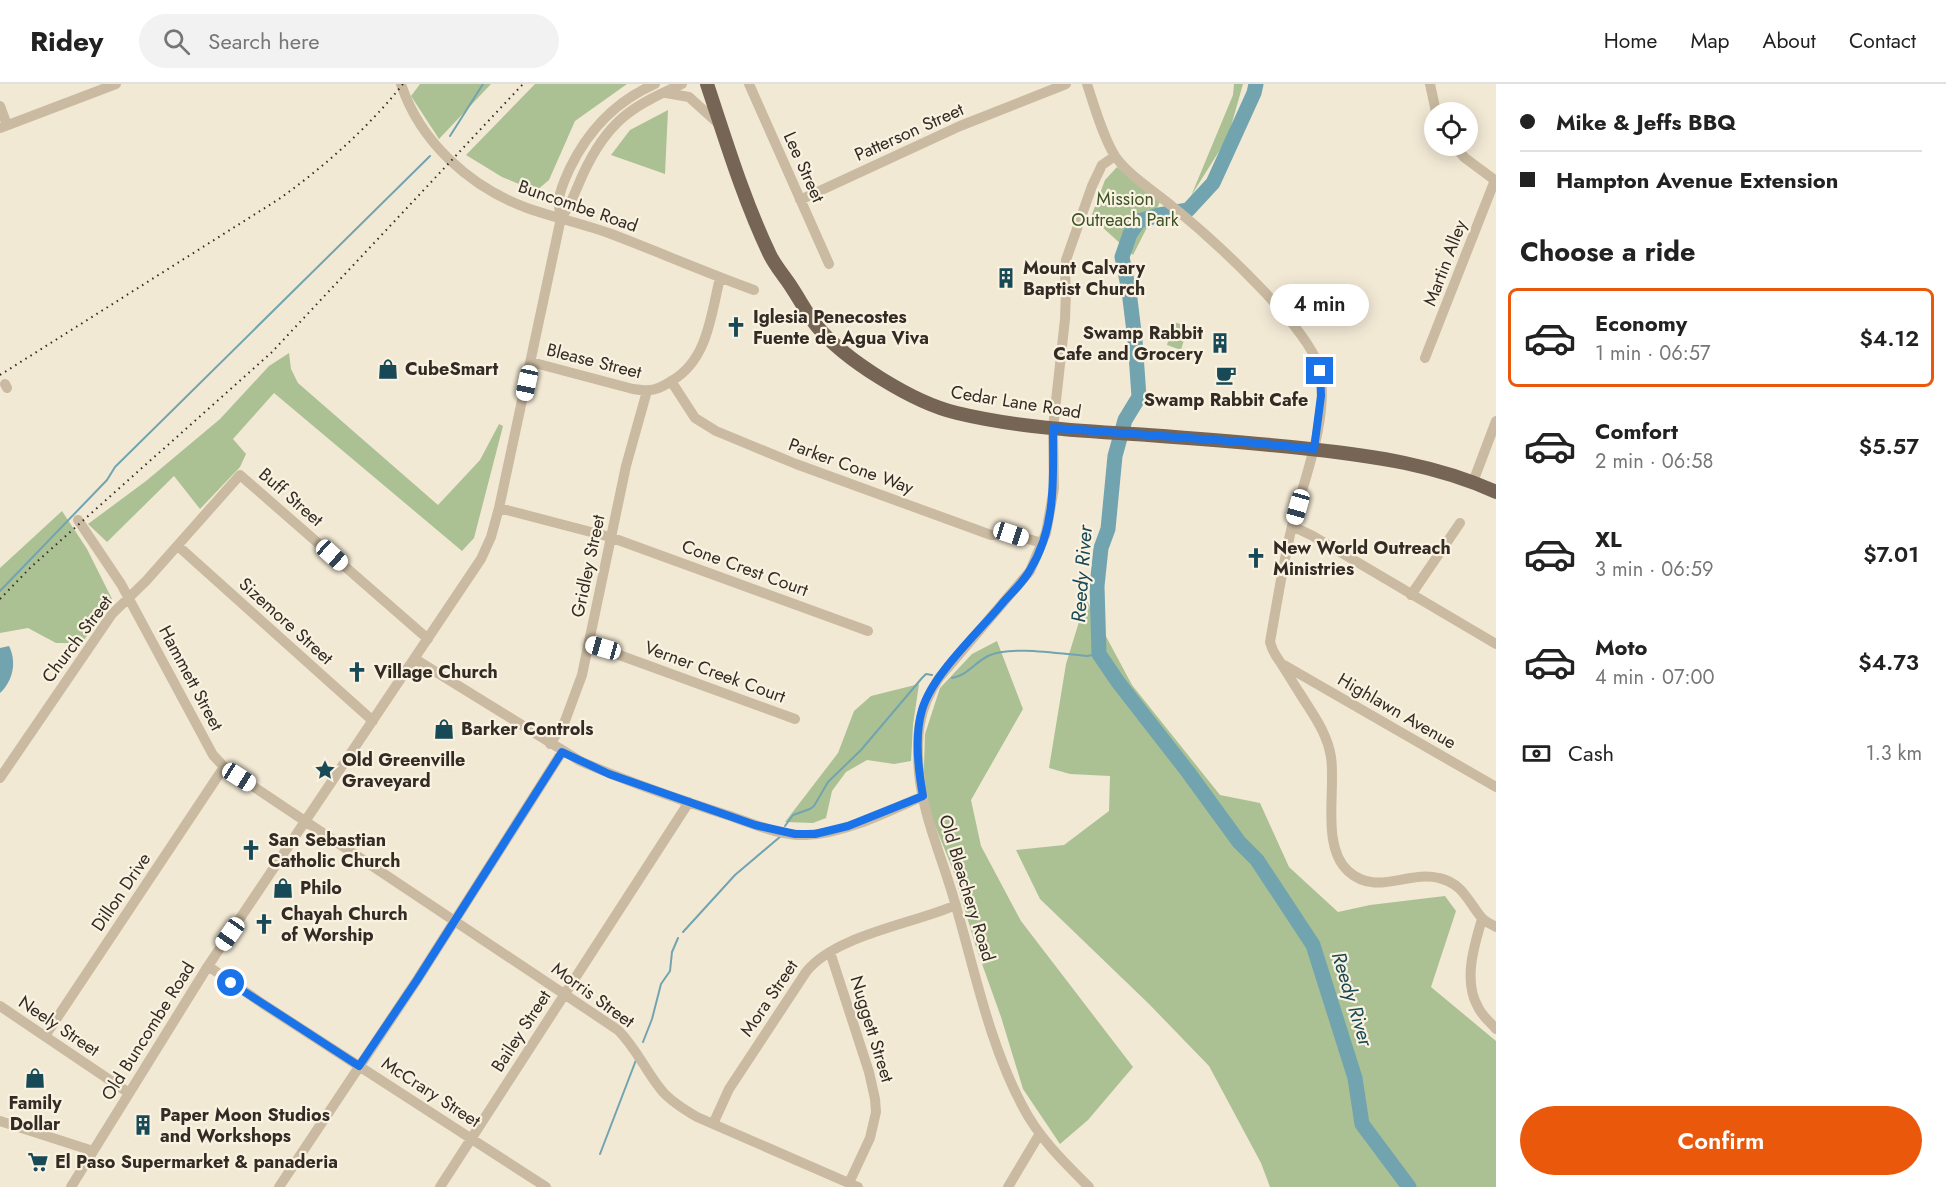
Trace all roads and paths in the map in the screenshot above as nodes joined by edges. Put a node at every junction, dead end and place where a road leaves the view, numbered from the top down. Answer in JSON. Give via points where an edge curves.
{"nodes":[{"id":1,"x":116,"y":84,"type":"edge"},
{"id":2,"x":401,"y":84,"type":"edge"},
{"id":3,"x":682,"y":84,"type":"edge"},
{"id":4,"x":708,"y":84,"type":"edge"},
{"id":5,"x":749,"y":84,"type":"edge"},
{"id":6,"x":1066,"y":84,"type":"edge"},
{"id":7,"x":1088,"y":84,"type":"edge"},
{"id":8,"x":1430,"y":84,"type":"edge"},
{"id":9,"x":657,"y":86,"type":"edge"},
{"id":10,"x":94,"y":88,"type":"edge"},
{"id":11,"x":1434,"y":102,"type":"edge"},
{"id":12,"x":0,"y":106,"type":"edge"},
{"id":13,"x":722,"y":126,"type":"junction"},
{"id":14,"x":4,"y":127,"type":"edge"},
{"id":15,"x":1115,"y":156,"type":"junction"},
{"id":16,"x":1463,"y":156,"type":"edge"},
{"id":17,"x":1495,"y":181,"type":"edge"},
{"id":18,"x":800,"y":200,"type":"junction"},
{"id":19,"x":561,"y":218,"type":"junction"},
{"id":20,"x":829,"y":264,"type":"dead end"},
{"id":21,"x":720,"y":278,"type":"junction"},
{"id":22,"x":754,"y":290,"type":"dead end"},
{"id":23,"x":1425,"y":358,"type":"dead end"},
{"id":24,"x":531,"y":362,"type":"junction"},
{"id":25,"x":671,"y":381,"type":"junction"},
{"id":26,"x":647,"y":391,"type":"junction"},
{"id":27,"x":1496,"y":421,"type":"edge"},
{"id":28,"x":1053,"y":428,"type":"junction"},
{"id":29,"x":1314,"y":449,"type":"junction"},
{"id":30,"x":240,"y":475,"type":"joint"},
{"id":31,"x":1473,"y":482,"type":"junction"},
{"id":32,"x":1496,"y":492,"type":"edge"},
{"id":33,"x":499,"y":508,"type":"junction"},
{"id":34,"x":78,"y":520,"type":"dead end"},
{"id":35,"x":1460,"y":523,"type":"dead end"},
{"id":36,"x":1292,"y":526,"type":"junction"},
{"id":37,"x":610,"y":537,"type":"junction"},
{"id":38,"x":1042,"y":543,"type":"junction"},
{"id":39,"x":178,"y":546,"type":"junction"},
{"id":40,"x":1411,"y":595,"type":"junction"},
{"id":41,"x":129,"y":598,"type":"junction"},
{"id":42,"x":868,"y":631,"type":"dead end"},
{"id":43,"x":428,"y":639,"type":"junction"},
{"id":44,"x":589,"y":644,"type":"junction"},
{"id":45,"x":1496,"y":644,"type":"edge"},
{"id":46,"x":415,"y":659,"type":"junction"},
{"id":47,"x":1281,"y":663,"type":"junction"},
{"id":48,"x":795,"y":719,"type":"dead end"},
{"id":49,"x":373,"y":721,"type":"junction"},
{"id":50,"x":550,"y":744,"type":"junction"},
{"id":51,"x":562,"y":752,"type":"junction"},
{"id":52,"x":224,"y":767,"type":"junction"},
{"id":53,"x":0,"y":778,"type":"edge"},
{"id":54,"x":1496,"y":787,"type":"edge"},
{"id":55,"x":923,"y":796,"type":"junction"},
{"id":56,"x":689,"y":802,"type":"junction"},
{"id":57,"x":306,"y":821,"type":"junction"},
{"id":58,"x":956,"y":905,"type":"junction"},
{"id":59,"x":1482,"y":919,"type":"junction"},
{"id":60,"x":455,"y":920,"type":"junction"},
{"id":61,"x":1496,"y":927,"type":"edge"},
{"id":62,"x":830,"y":952,"type":"junction"},
{"id":63,"x":208,"y":966,"type":"junction"},
{"id":64,"x":565,"y":994,"type":"junction"},
{"id":65,"x":0,"y":1006,"type":"edge"},
{"id":66,"x":1496,"y":1029,"type":"edge"},
{"id":67,"x":45,"y":1036,"type":"junction"},
{"id":68,"x":359,"y":1066,"type":"junction"},
{"id":69,"x":129,"y":1093,"type":"junction"},
{"id":70,"x":0,"y":1121,"type":"edge"},
{"id":71,"x":713,"y":1124,"type":"junction"},
{"id":72,"x":1039,"y":1135,"type":"junction"},
{"id":73,"x":472,"y":1138,"type":"junction"},
{"id":74,"x":93,"y":1151,"type":"junction"},
{"id":75,"x":853,"y":1185,"type":"edge"},
{"id":76,"x":71,"y":1187,"type":"edge"},
{"id":77,"x":279,"y":1187,"type":"edge"},
{"id":78,"x":440,"y":1187,"type":"edge"},
{"id":79,"x":546,"y":1187,"type":"edge"},
{"id":80,"x":1008,"y":1187,"type":"edge"},
{"id":81,"x":1089,"y":1187,"type":"edge"}],
"edges":[{"from":1,"to":10,"type":"street"},
{"from":2,"to":19,"type":"street","name":"Buncombe Road","via":[[426,132],[451,162],[510,201]]},
{"from":3,"to":9,"type":"street","name":"Old Buncombe Road"},
{"from":4,"to":13,"type":"main road","name":"Cedar Lane Road"},
{"from":5,"to":18,"type":"street","name":"Lee Street"},
{"from":6,"to":18,"type":"street","name":"Patterson Street","via":[[960,126]]},
{"from":7,"to":15,"type":"street"},
{"from":8,"to":11,"type":"street"},
{"from":9,"to":13,"type":"street","via":[[689,97]]},
{"from":9,"to":19,"type":"street","name":"Old Buncombe Road","via":[[607,133]]},
{"from":10,"to":14,"type":"street"},
{"from":12,"to":14,"type":"street"},
{"from":13,"to":28,"type":"main road","name":"Cedar Lane Road","via":[[771,257],[817,326],[842,350],[878,376],[955,413]]},
{"from":15,"to":28,"type":"street","name":"Old Bleachery Road","via":[[1102,165],[1092,186],[1066,260],[1065,319]]},
{"from":15,"to":29,"type":"street","via":[[1266,294],[1306,341],[1321,374]]},
{"from":16,"to":17,"type":"street"},
{"from":17,"to":23,"type":"street","name":"Martin Alley"},
{"from":18,"to":20,"type":"street","name":"Lee Street"},
{"from":19,"to":21,"type":"street","name":"Buncombe Road"},
{"from":19,"to":24,"type":"street","name":"Old Buncombe Road"},
{"from":21,"to":22,"type":"street","name":"Buncombe Road"},
{"from":21,"to":25,"type":"street","name":"Blease Street","via":[[700,353],[690,367]]},
{"from":24,"to":26,"type":"street","name":"Blease Street"},
{"from":24,"to":33,"type":"street","name":"Old Buncombe Road"},
{"from":25,"to":26,"type":"street","name":"Blease Street"},
{"from":25,"to":38,"type":"street","name":"Parker Cone Way","via":[[695,418],[716,431],[991,535],[1011,534]]},
{"from":26,"to":37,"type":"street","name":"Gridley Street"},
{"from":27,"to":31,"type":"street"},
{"from":28,"to":29,"type":"main road","name":"Cedar Lane Road"},
{"from":28,"to":38,"type":"street","name":"Old Bleachery Road","via":[[1054,488]]},
{"from":29,"to":31,"type":"main road","name":"Cedar Lane Road","via":[[1380,457]]},
{"from":29,"to":36,"type":"street"},
{"from":30,"to":39,"type":"street","name":"Church Street"},
{"from":30,"to":43,"type":"street","name":"Buff Street"},
{"from":31,"to":32,"type":"main road","name":"Cedar Lane Road"},
{"from":33,"to":37,"type":"street","name":"Cone Crest Court"},
{"from":33,"to":43,"type":"street","name":"Old Buncombe Road","via":[[481,559]]},
{"from":34,"to":41,"type":"street","name":"Hammett Street"},
{"from":35,"to":40,"type":"street"},
{"from":36,"to":40,"type":"street"},
{"from":36,"to":47,"type":"street","via":[[1270,642]]},
{"from":37,"to":42,"type":"street","name":"Cone Crest Court"},
{"from":37,"to":44,"type":"street","name":"Gridley Street"},
{"from":38,"to":55,"type":"street","name":"Old Bleachery Road","via":[[1030,571],[939,678],[924,703],[918,750]]},
{"from":39,"to":41,"type":"street","name":"Church Street"},
{"from":39,"to":49,"type":"street","name":"Sizemore Street"},
{"from":40,"to":45,"type":"street"},
{"from":41,"to":52,"type":"street","name":"Hammett Street","via":[[213,755]]},
{"from":41,"to":53,"type":"street","name":"Church Street","via":[[112,614]]},
{"from":43,"to":46,"type":"street","name":"Old Buncombe Road"},
{"from":44,"to":48,"type":"street","name":"Verner Creek Court"},
{"from":44,"to":50,"type":"street","name":"Gridley Street","via":[[574,699]]},
{"from":46,"to":49,"type":"street","name":"Old Buncombe Road"},
{"from":46,"to":50,"type":"street"},
{"from":47,"to":54,"type":"street","name":"Highlawn Avenue"},
{"from":47,"to":59,"type":"street","via":[[1328,744],[1333,841],[1343,865],[1356,877],[1373,883],[1422,876],[1446,880],[1464,892]]},
{"from":49,"to":57,"type":"street","name":"Old Buncombe Road"},
{"from":50,"to":51,"type":"street"},
{"from":51,"to":56,"type":"street","via":[[609,774]]},
{"from":51,"to":60,"type":"street"},
{"from":52,"to":57,"type":"street","name":"Hammett Street"},
{"from":52,"to":67,"type":"street","name":"Dillon Drive"},
{"from":55,"to":56,"type":"street","via":[[848,826],[806,835],[782,832]]},
{"from":55,"to":58,"type":"street","name":"Old Bleachery Road"},
{"from":56,"to":64,"type":"street","name":"Bailey Street"},
{"from":57,"to":60,"type":"street","name":"Morris Street"},
{"from":57,"to":63,"type":"street","name":"Old Buncombe Road"},
{"from":58,"to":62,"type":"street","name":"Mora Street"},
{"from":58,"to":72,"type":"street","name":"Old Bleachery Road","via":[[999,1052]]},
{"from":59,"to":61,"type":"street"},
{"from":59,"to":66,"type":"street","via":[[1470,983],[1476,1005]]},
{"from":60,"to":64,"type":"street","name":"Morris Street"},
{"from":60,"to":68,"type":"street"},
{"from":62,"to":71,"type":"street","name":"Mora Street","via":[[806,972],[729,1089]]},
{"from":62,"to":75,"type":"street","name":"Nuggett Street","via":[[875,1099],[870,1138]]},
{"from":63,"to":68,"type":"street","name":"McCrary Street"},
{"from":63,"to":69,"type":"street","name":"Old Buncombe Road"},
{"from":64,"to":71,"type":"street","name":"Morris Street","via":[[630,1042],[669,1098]]},
{"from":64,"to":73,"type":"street","name":"Bailey Street"},
{"from":65,"to":67,"type":"street","name":"Neely Street"},
{"from":67,"to":69,"type":"street","name":"Neely Street"},
{"from":68,"to":73,"type":"street","name":"McCrary Street"},
{"from":68,"to":77,"type":"street"},
{"from":69,"to":74,"type":"street","name":"Old Buncombe Road"},
{"from":70,"to":74,"type":"street"},
{"from":71,"to":75,"type":"street","name":"Morris Street"},
{"from":72,"to":80,"type":"street"},
{"from":72,"to":81,"type":"street","name":"Old Bleachery Road"},
{"from":73,"to":78,"type":"street","name":"Bailey Street"},
{"from":73,"to":79,"type":"street","name":"McCrary Street"},
{"from":74,"to":76,"type":"street","name":"Old Buncombe Road"}]}
